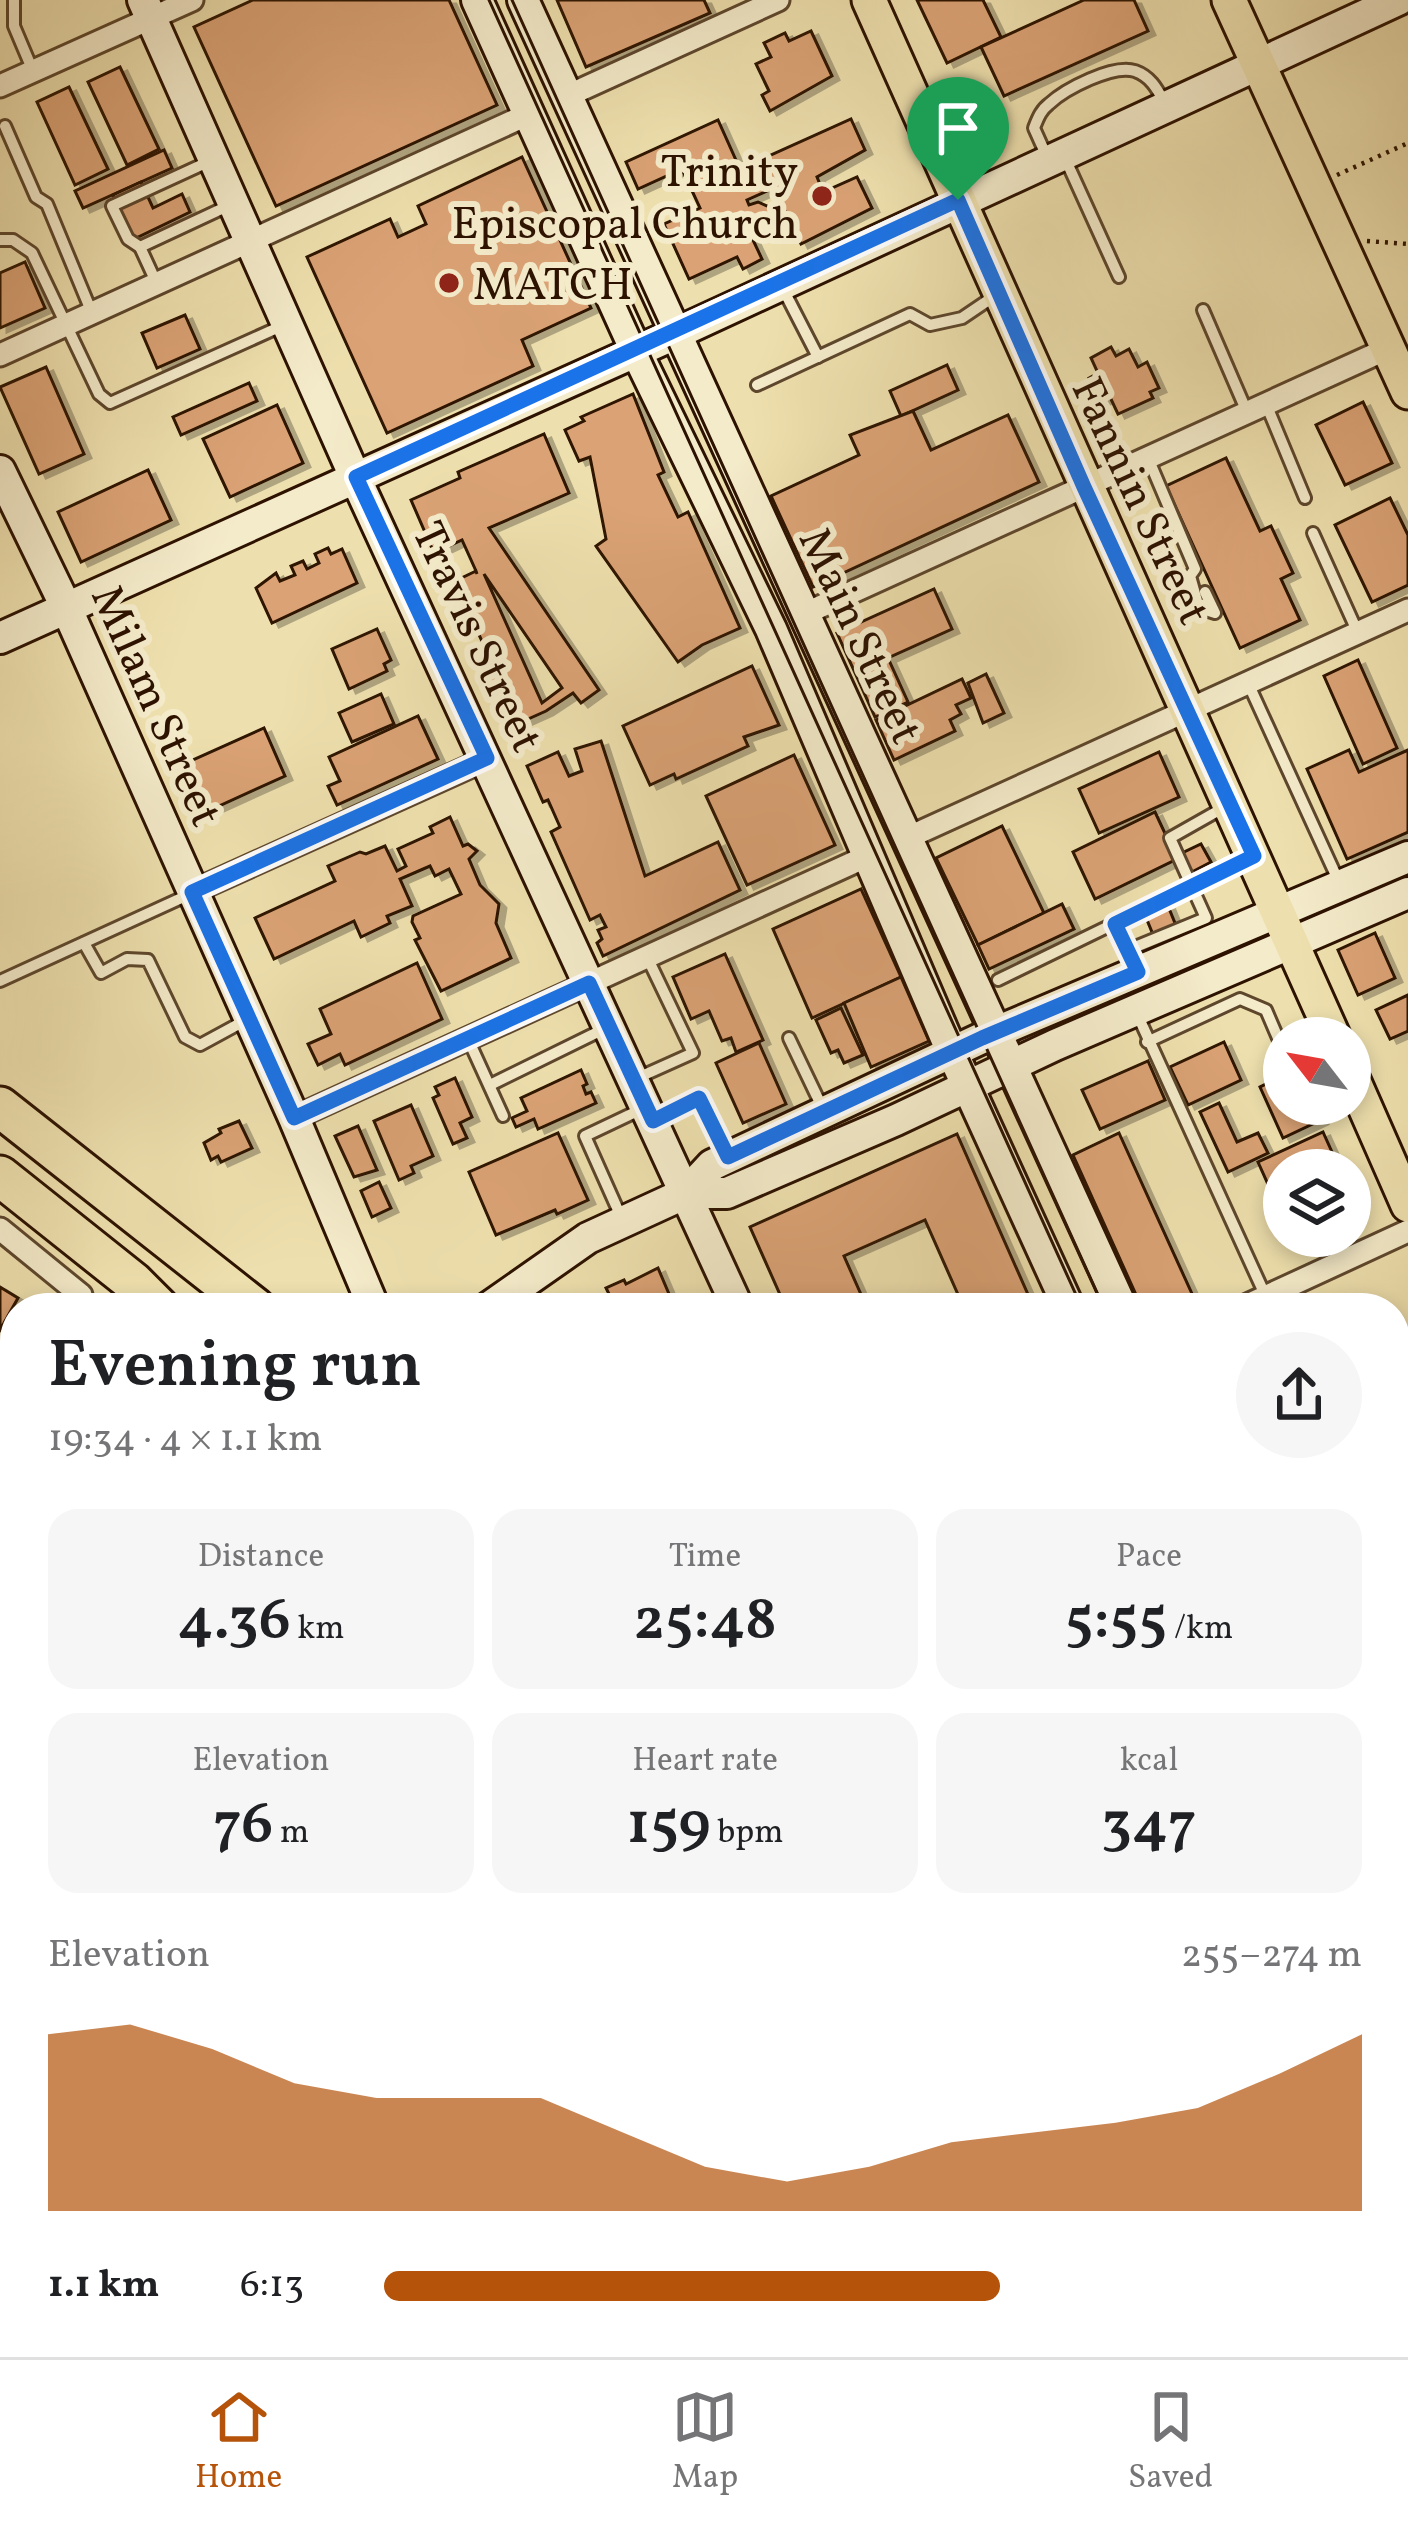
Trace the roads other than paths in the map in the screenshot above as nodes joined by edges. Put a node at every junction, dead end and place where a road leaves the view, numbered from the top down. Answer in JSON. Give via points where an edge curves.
{"nodes":[{"id":1,"x":14,"y":0,"type":"edge"},
{"id":2,"x":192,"y":0,"type":"edge"},
{"id":3,"x":478,"y":0,"type":"edge"},
{"id":4,"x":523,"y":0,"type":"edge"},
{"id":5,"x":778,"y":0,"type":"edge"},
{"id":6,"x":869,"y":0,"type":"edge"},
{"id":7,"x":1228,"y":0,"type":"edge"},
{"id":8,"x":1398,"y":0,"type":"edge"},
{"id":9,"x":147,"y":9,"type":"edge"},
{"id":10,"x":1258,"y":65,"type":"junction"},
{"id":11,"x":33,"y":71,"type":"junction"},
{"id":12,"x":0,"y":86,"type":"edge"},
{"id":13,"x":567,"y":96,"type":"junction"},
{"id":14,"x":1166,"y":106,"type":"junction"},
{"id":15,"x":529,"y":114,"type":"junction"},
{"id":16,"x":5,"y":126,"type":"dead end"},
{"id":17,"x":1056,"y":156,"type":"junction"},
{"id":18,"x":215,"y":158,"type":"junction"},
{"id":19,"x":958,"y":200,"type":"junction"},
{"id":20,"x":236,"y":203,"type":"junction"},
{"id":21,"x":6,"y":240,"type":"edge"},
{"id":22,"x":253,"y":240,"type":"junction"},
{"id":23,"x":140,"y":247,"type":"junction"},
{"id":24,"x":1119,"y":277,"type":"dead end"},
{"id":25,"x":157,"y":284,"type":"junction"},
{"id":26,"x":781,"y":284,"type":"junction"},
{"id":27,"x":999,"y":293,"type":"junction"},
{"id":28,"x":1203,"y":310,"type":"dead end"},
{"id":29,"x":92,"y":314,"type":"junction"},
{"id":30,"x":289,"y":323,"type":"junction"},
{"id":31,"x":68,"y":325,"type":"junction"},
{"id":32,"x":674,"y":334,"type":"junction"},
{"id":33,"x":1389,"y":348,"type":"junction"},
{"id":34,"x":636,"y":351,"type":"junction"},
{"id":35,"x":0,"y":355,"type":"edge"},
{"id":36,"x":818,"y":357,"type":"junction"},
{"id":37,"x":757,"y":385,"type":"dead end"},
{"id":38,"x":1408,"y":392,"type":"edge"},
{"id":39,"x":1257,"y":408,"type":"junction"},
{"id":40,"x":1148,"y":458,"type":"junction"},
{"id":41,"x":0,"y":471,"type":"edge"},
{"id":42,"x":356,"y":477,"type":"junction"},
{"id":43,"x":1084,"y":487,"type":"junction"},
{"id":44,"x":1305,"y":498,"type":"dead end"},
{"id":45,"x":1313,"y":533,"type":"dead end"},
{"id":46,"x":1200,"y":580,"type":"dead end"},
{"id":47,"x":66,"y":608,"type":"junction"},
{"id":48,"x":1408,"y":610,"type":"edge"},
{"id":49,"x":802,"y":615,"type":"junction"},
{"id":50,"x":1358,"y":633,"type":"junction"},
{"id":51,"x":0,"y":638,"type":"edge"},
{"id":52,"x":1248,"y":683,"type":"junction"},
{"id":53,"x":1190,"y":710,"type":"junction"},
{"id":54,"x":487,"y":758,"type":"junction"},
{"id":55,"x":1232,"y":803,"type":"junction"},
{"id":56,"x":907,"y":838,"type":"junction"},
{"id":57,"x":870,"y":855,"type":"junction"},
{"id":58,"x":1254,"y":856,"type":"junction"},
{"id":59,"x":1408,"y":857,"type":"edge"},
{"id":60,"x":1192,"y":886,"type":"junction"},
{"id":61,"x":1341,"y":886,"type":"junction"},
{"id":62,"x":192,"y":892,"type":"junction"},
{"id":63,"x":1408,"y":893,"type":"edge"},
{"id":64,"x":1115,"y":924,"type":"junction"},
{"id":65,"x":1286,"y":927,"type":"junction"},
{"id":66,"x":84,"y":943,"type":"junction"},
{"id":67,"x":647,"y":956,"type":"junction"},
{"id":68,"x":1133,"y":961,"type":"junction"},
{"id":69,"x":998,"y":980,"type":"dead end"},
{"id":70,"x":0,"y":981,"type":"edge"},
{"id":71,"x":589,"y":983,"type":"junction"},
{"id":72,"x":1136,"y":1009,"type":"junction"},
{"id":73,"x":1269,"y":1017,"type":"edge"},
{"id":74,"x":1325,"y":1017,"type":"edge"},
{"id":75,"x":249,"y":1018,"type":"junction"},
{"id":76,"x":609,"y":1026,"type":"junction"},
{"id":77,"x":997,"y":1032,"type":"junction"},
{"id":78,"x":789,"y":1038,"type":"dead end"},
{"id":79,"x":468,"y":1039,"type":"junction"},
{"id":80,"x":1147,"y":1042,"type":"junction"},
{"id":81,"x":952,"y":1052,"type":"junction"},
{"id":82,"x":1010,"y":1064,"type":"junction"},
{"id":83,"x":490,"y":1085,"type":"junction"},
{"id":84,"x":968,"y":1086,"type":"junction"},
{"id":85,"x":644,"y":1103,"type":"junction"},
{"id":86,"x":0,"y":1107,"type":"edge"},
{"id":87,"x":825,"y":1112,"type":"junction"},
{"id":88,"x":503,"y":1116,"type":"dead end"},
{"id":89,"x":294,"y":1118,"type":"junction"},
{"id":90,"x":1371,"y":1121,"type":"edge"},
{"id":91,"x":728,"y":1157,"type":"junction"},
{"id":92,"x":0,"y":1176,"type":"edge"},
{"id":93,"x":686,"y":1192,"type":"junction"},
{"id":94,"x":1408,"y":1205,"type":"edge"},
{"id":95,"x":623,"y":1222,"type":"junction"},
{"id":96,"x":0,"y":1229,"type":"edge"},
{"id":97,"x":1408,"y":1231,"type":"edge"},
{"id":98,"x":68,"y":1293,"type":"edge"},
{"id":99,"x":145,"y":1293,"type":"edge"},
{"id":100,"x":236,"y":1293,"type":"edge"},
{"id":101,"x":368,"y":1293,"type":"edge"},
{"id":102,"x":509,"y":1293,"type":"edge"},
{"id":103,"x":731,"y":1293,"type":"edge"},
{"id":104,"x":1062,"y":1293,"type":"edge"},
{"id":105,"x":1114,"y":1293,"type":"edge"},
{"id":106,"x":1264,"y":1293,"type":"edge"},
{"id":107,"x":1275,"y":1293,"type":"edge"}],
"edges":[{"from":1,"to":11,"type":"lane","via":[[14,26]]},
{"from":2,"to":9,"type":"street"},
{"from":3,"to":15,"type":"main road","name":"Main Street"},
{"from":4,"to":13,"type":"main road","name":"Main Street"},
{"from":5,"to":13,"type":"street"},
{"from":6,"to":19,"type":"main road","name":"Fannin Street"},
{"from":7,"to":10,"type":"main road"},
{"from":8,"to":10,"type":"main road"},
{"from":9,"to":11,"type":"street"},
{"from":9,"to":18,"type":"main road","name":"Travis Street"},
{"from":10,"to":14,"type":"main road"},
{"from":10,"to":33,"type":"main road"},
{"from":11,"to":12,"type":"street"},
{"from":13,"to":32,"type":"main road","name":"Main Street"},
{"from":14,"to":17,"type":"main road"},
{"from":14,"to":17,"type":"lane","via":[[1152,81],[1121,69],[1059,95],[1034,128]]},
{"from":15,"to":22,"type":"street"},
{"from":15,"to":34,"type":"main road","name":"Main Street"},
{"from":16,"to":29,"type":"lane"},
{"from":17,"to":19,"type":"main road"},
{"from":17,"to":24,"type":"lane"},
{"from":18,"to":20,"type":"main road","name":"Travis Street"},
{"from":18,"to":23,"type":"lane","via":[[112,206]]},
{"from":19,"to":26,"type":"main road"},
{"from":19,"to":27,"type":"main road","name":"Fannin Street"},
{"from":20,"to":22,"type":"main road","name":"Travis Street"},
{"from":20,"to":23,"type":"lane"},
{"from":21,"to":31,"type":"lane","via":[[32,253]]},
{"from":22,"to":25,"type":"street"},
{"from":22,"to":30,"type":"main road","name":"Travis Street"},
{"from":23,"to":25,"type":"lane"},
{"from":25,"to":29,"type":"street"},
{"from":26,"to":32,"type":"main road"},
{"from":26,"to":36,"type":"lane"},
{"from":27,"to":36,"type":"lane","via":[[962,318],[930,325],[910,314]]},
{"from":27,"to":43,"type":"main road","name":"Fannin Street"},
{"from":28,"to":39,"type":"lane"},
{"from":29,"to":31,"type":"street"},
{"from":30,"to":31,"type":"lane","via":[[110,404]]},
{"from":30,"to":42,"type":"main road","name":"Travis Street"},
{"from":31,"to":35,"type":"street"},
{"from":32,"to":34,"type":"main road"},
{"from":32,"to":49,"type":"main road","name":"Main Street"},
{"from":33,"to":38,"type":"main road"},
{"from":33,"to":39,"type":"street"},
{"from":34,"to":42,"type":"main road"},
{"from":34,"to":57,"type":"main road","name":"Main Street"},
{"from":36,"to":37,"type":"lane"},
{"from":39,"to":40,"type":"street"},
{"from":39,"to":44,"type":"lane"},
{"from":40,"to":43,"type":"street"},
{"from":40,"to":46,"type":"lane"},
{"from":41,"to":47,"type":"main road","name":"Milam Street"},
{"from":42,"to":47,"type":"main road"},
{"from":42,"to":54,"type":"main road","name":"Travis Street"},
{"from":43,"to":49,"type":"street"},
{"from":43,"to":53,"type":"main road","name":"Fannin Street"},
{"from":45,"to":50,"type":"lane"},
{"from":47,"to":51,"type":"main road"},
{"from":47,"to":62,"type":"main road","name":"Milam Street"},
{"from":48,"to":50,"type":"street"},
{"from":49,"to":56,"type":"main road","name":"Main Street"},
{"from":50,"to":52,"type":"street"},
{"from":52,"to":53,"type":"street"},
{"from":52,"to":61,"type":"lane"},
{"from":53,"to":55,"type":"main road","name":"Fannin Street"},
{"from":53,"to":56,"type":"street"},
{"from":54,"to":62,"type":"street"},
{"from":54,"to":71,"type":"main road","name":"Travis Street"},
{"from":55,"to":58,"type":"main road","name":"Fannin Street"},
{"from":55,"to":60,"type":"lane","via":[[1170,838]]},
{"from":56,"to":77,"type":"main road","name":"Main Street"},
{"from":57,"to":67,"type":"street"},
{"from":57,"to":81,"type":"main road","name":"Main Street"},
{"from":58,"to":60,"type":"lane"},
{"from":58,"to":65,"type":"main road","name":"Fannin Street"},
{"from":59,"to":61,"type":"main road"},
{"from":60,"to":64,"type":"lane"},
{"from":60,"to":68,"type":"lane","via":[[1206,918]]},
{"from":61,"to":65,"type":"main road"},
{"from":62,"to":66,"type":"lane"},
{"from":62,"to":75,"type":"main road","name":"Milam Street"},
{"from":63,"to":65,"type":"main road"},
{"from":64,"to":68,"type":"lane"},
{"from":64,"to":69,"type":"lane"},
{"from":65,"to":68,"type":"main road"},
{"from":65,"to":72,"type":"main road"},
{"from":65,"to":74,"type":"main road","name":"Fannin Street"},
{"from":66,"to":70,"type":"lane"},
{"from":66,"to":75,"type":"lane","via":[[101,973],[128,959],[148,960],[185,1037],[200,1045]]},
{"from":67,"to":71,"type":"street"},
{"from":67,"to":85,"type":"lane","via":[[693,1054]]},
{"from":68,"to":77,"type":"main road"},
{"from":71,"to":76,"type":"main road","name":"Travis Street"},
{"from":71,"to":79,"type":"street"},
{"from":72,"to":80,"type":"lane"},
{"from":72,"to":82,"type":"main road"},
{"from":73,"to":80,"type":"lane","via":[[1240,999]]},
{"from":75,"to":89,"type":"main road","name":"Milam Street"},
{"from":76,"to":83,"type":"lane"},
{"from":76,"to":85,"type":"main road","name":"Travis Street"},
{"from":77,"to":81,"type":"main road"},
{"from":77,"to":82,"type":"main road","name":"Main Street"},
{"from":78,"to":87,"type":"lane"},
{"from":79,"to":83,"type":"lane"},
{"from":79,"to":89,"type":"street"},
{"from":80,"to":106,"type":"lane"},
{"from":81,"to":84,"type":"main road","name":"Main Street"},
{"from":81,"to":87,"type":"main road"},
{"from":82,"to":84,"type":"main road"},
{"from":82,"to":105,"type":"main road","name":"Main Street"},
{"from":83,"to":88,"type":"lane"},
{"from":84,"to":93,"type":"main road","via":[[727,1193]]},
{"from":84,"to":104,"type":"main road","name":"Main Street"},
{"from":85,"to":91,"type":"lane","via":[[699,1098]]},
{"from":85,"to":93,"type":"main road","name":"Travis Street"},
{"from":85,"to":95,"type":"lane","via":[[585,1136]]},
{"from":86,"to":100,"type":"highway"},
{"from":87,"to":91,"type":"main road"},
{"from":89,"to":101,"type":"main road","name":"Milam Street"},
{"from":90,"to":94,"type":"main road"},
{"from":91,"to":93,"type":"main road"},
{"from":92,"to":99,"type":"highway"},
{"from":93,"to":95,"type":"main road"},
{"from":93,"to":103,"type":"main road","name":"Travis Street"},
{"from":95,"to":102,"type":"main road"},
{"from":96,"to":98,"type":"street"},
{"from":97,"to":107,"type":"street"}]}
